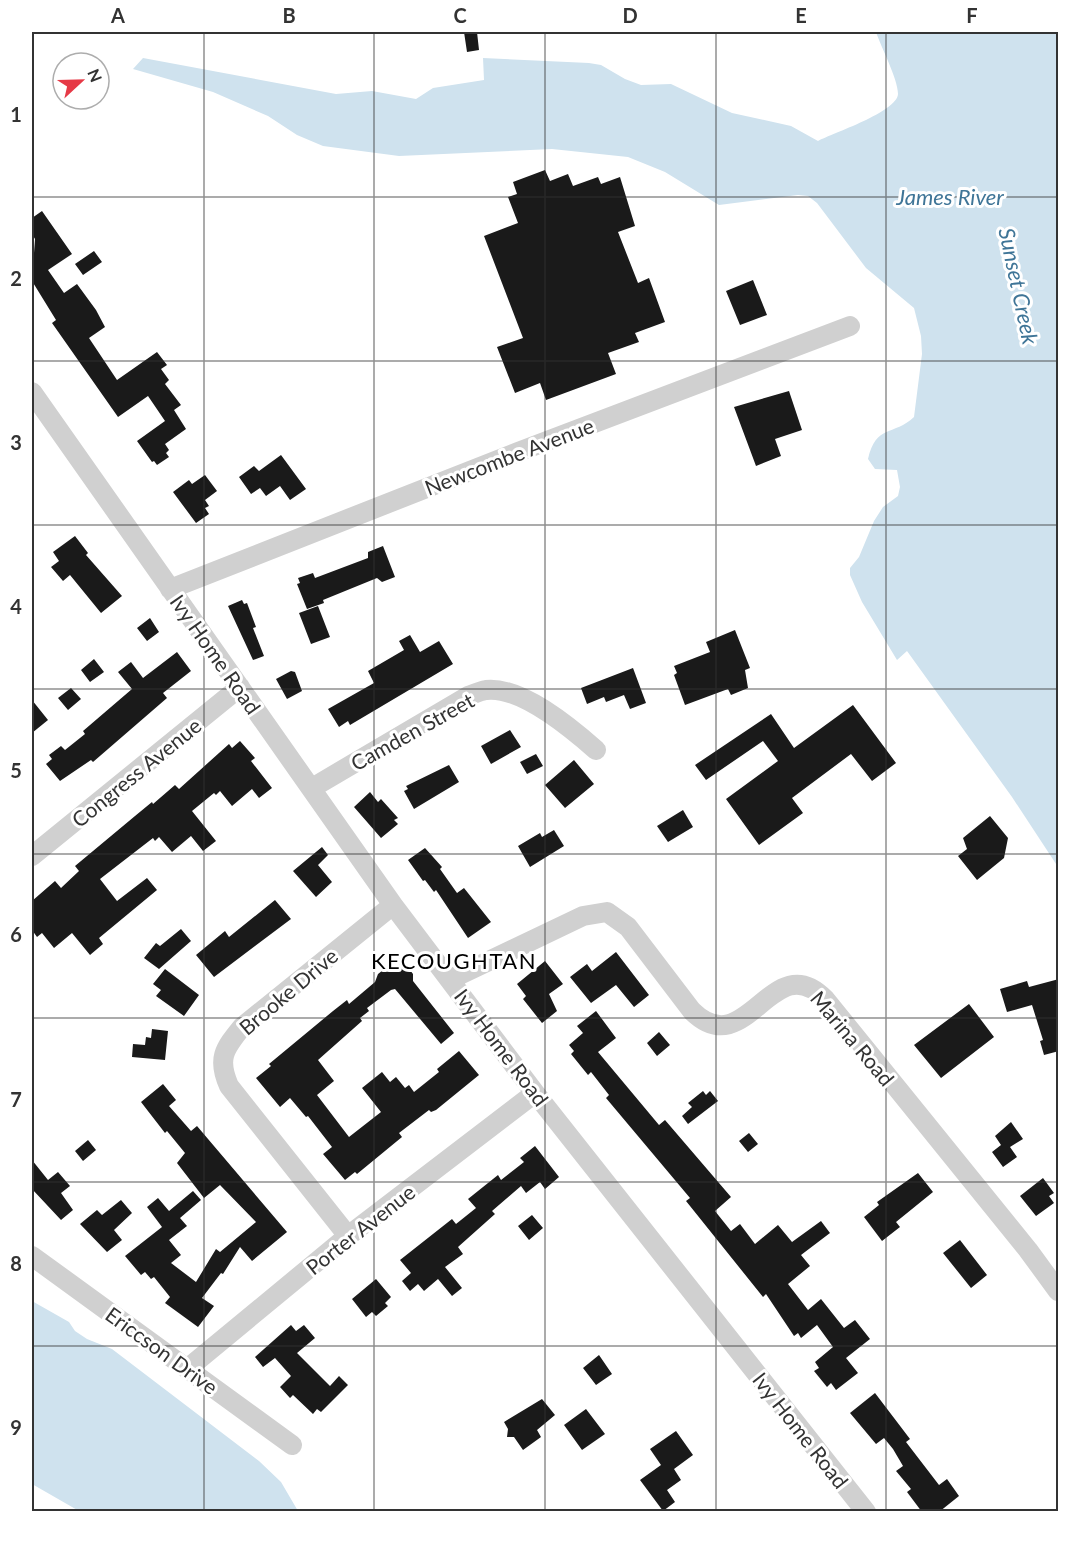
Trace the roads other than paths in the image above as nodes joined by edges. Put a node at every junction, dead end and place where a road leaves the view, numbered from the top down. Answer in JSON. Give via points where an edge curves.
{"nodes":[{"id":1,"x":850,"y":326,"type":"dead end"},
{"id":2,"x":32,"y":392,"type":"edge"},
{"id":3,"x":170,"y":589,"type":"junction"},
{"id":4,"x":240,"y":687,"type":"junction"},
{"id":5,"x":596,"y":750,"type":"dead end"},
{"id":6,"x":312,"y":788,"type":"junction"},
{"id":7,"x":32,"y":856,"type":"edge"},
{"id":8,"x":393,"y":905,"type":"junction"},
{"id":9,"x":451,"y":979,"type":"junction"},
{"id":10,"x":535,"y":1093,"type":"junction"},
{"id":11,"x":348,"y":1236,"type":"junction"},
{"id":12,"x":32,"y":1256,"type":"edge"},
{"id":13,"x":1059,"y":1291,"type":"edge"},
{"id":14,"x":187,"y":1369,"type":"junction"},
{"id":15,"x":292,"y":1445,"type":"dead end"},
{"id":16,"x":866,"y":1512,"type":"edge"}],
"edges":[{"from":1,"to":3,"type":"street","name":"Newcombe Avenue"},
{"from":2,"to":3,"type":"street","name":"Ivy Home Road"},
{"from":3,"to":4,"type":"street","name":"Ivy Home Road"},
{"from":4,"to":6,"type":"street","name":"Ivy Home Road"},
{"from":4,"to":7,"type":"street","name":"Congress Avenue"},
{"from":5,"to":6,"type":"street","name":"Camden Street","via":[[517,695],[487,690],[468,696]]},
{"from":6,"to":8,"type":"street","name":"Ivy Home Road"},
{"from":8,"to":9,"type":"street","name":"Ivy Home Road"},
{"from":8,"to":11,"type":"street","name":"Brooke Drive","via":[[242,1027],[225,1047],[222,1069],[229,1086]]},
{"from":9,"to":10,"type":"street","name":"Ivy Home Road"},
{"from":9,"to":13,"type":"street","name":"Marina Road","via":[[583,916],[607,912],[628,927],[692,1011],[705,1022],[730,1025],[786,986],[798,983],[812,987]]},
{"from":10,"to":11,"type":"street","name":"Porter Avenue"},
{"from":10,"to":16,"type":"street","name":"Ivy Home Road"},
{"from":11,"to":14,"type":"street","name":"Porter Avenue"},
{"from":12,"to":14,"type":"street","name":"Ericcson Drive"},
{"from":14,"to":15,"type":"street","name":"Ericcson Drive"}]}
